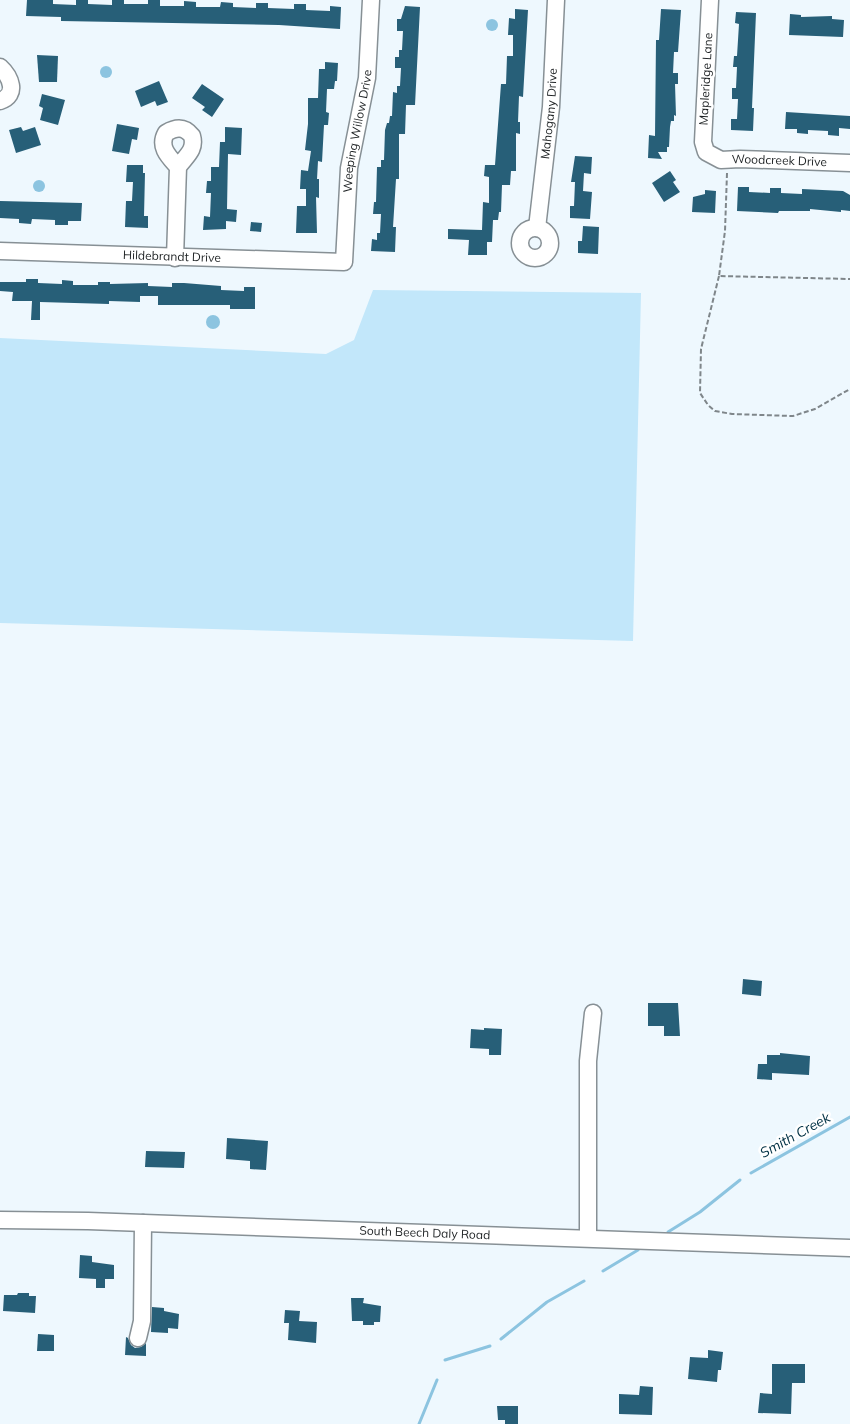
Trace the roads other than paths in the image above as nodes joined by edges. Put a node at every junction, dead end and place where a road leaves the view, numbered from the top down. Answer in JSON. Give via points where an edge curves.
{"nodes":[{"id":1,"x":371,"y":0,"type":"edge"},
{"id":2,"x":556,"y":0,"type":"edge"},
{"id":3,"x":710,"y":0,"type":"edge"},
{"id":4,"x":0,"y":67,"type":"edge"},
{"id":5,"x":0,"y":101,"type":"edge"},
{"id":6,"x":710,"y":156,"type":"joint"},
{"id":7,"x":850,"y":164,"type":"edge"},
{"id":8,"x":178,"y":167,"type":"dead end"},
{"id":9,"x":537,"y":228,"type":"dead end"},
{"id":10,"x":0,"y":251,"type":"edge"},
{"id":11,"x":176,"y":258,"type":"junction"},
{"id":12,"x":344,"y":262,"type":"joint"},
{"id":13,"x":593,"y":1013,"type":"dead end"},
{"id":14,"x":0,"y":1220,"type":"edge"},
{"id":15,"x":143,"y":1223,"type":"junction"},
{"id":16,"x":588,"y":1238,"type":"junction"},
{"id":17,"x":850,"y":1248,"type":"edge"},
{"id":18,"x":138,"y":1338,"type":"dead end"}],
"edges":[{"from":1,"to":12,"type":"street","name":"Weeping Willow Drive","via":[[367,78],[349,168]]},
{"from":2,"to":9,"type":"street","name":"Mahogany Drive","via":[[551,107]]},
{"from":3,"to":6,"type":"street","name":"Mapleridge Lane","via":[[703,142]]},
{"from":4,"to":5,"type":"street","via":[[8,75],[12,87],[7,97]]},
{"from":6,"to":7,"type":"street","name":"Woodcreek Drive","via":[[721,160]]},
{"from":8,"to":11,"type":"street"},
{"from":10,"to":11,"type":"street","name":"Hildebrandt Drive"},
{"from":11,"to":12,"type":"street","name":"Hildebrandt Drive"},
{"from":13,"to":16,"type":"street","via":[[588,1061]]},
{"from":14,"to":15,"type":"street","name":"South Beech Daly Road"},
{"from":15,"to":16,"type":"street","name":"South Beech Daly Road"},
{"from":15,"to":18,"type":"street","via":[[142,1321]]},
{"from":16,"to":17,"type":"street","name":"South Beech Daly Road"}]}
